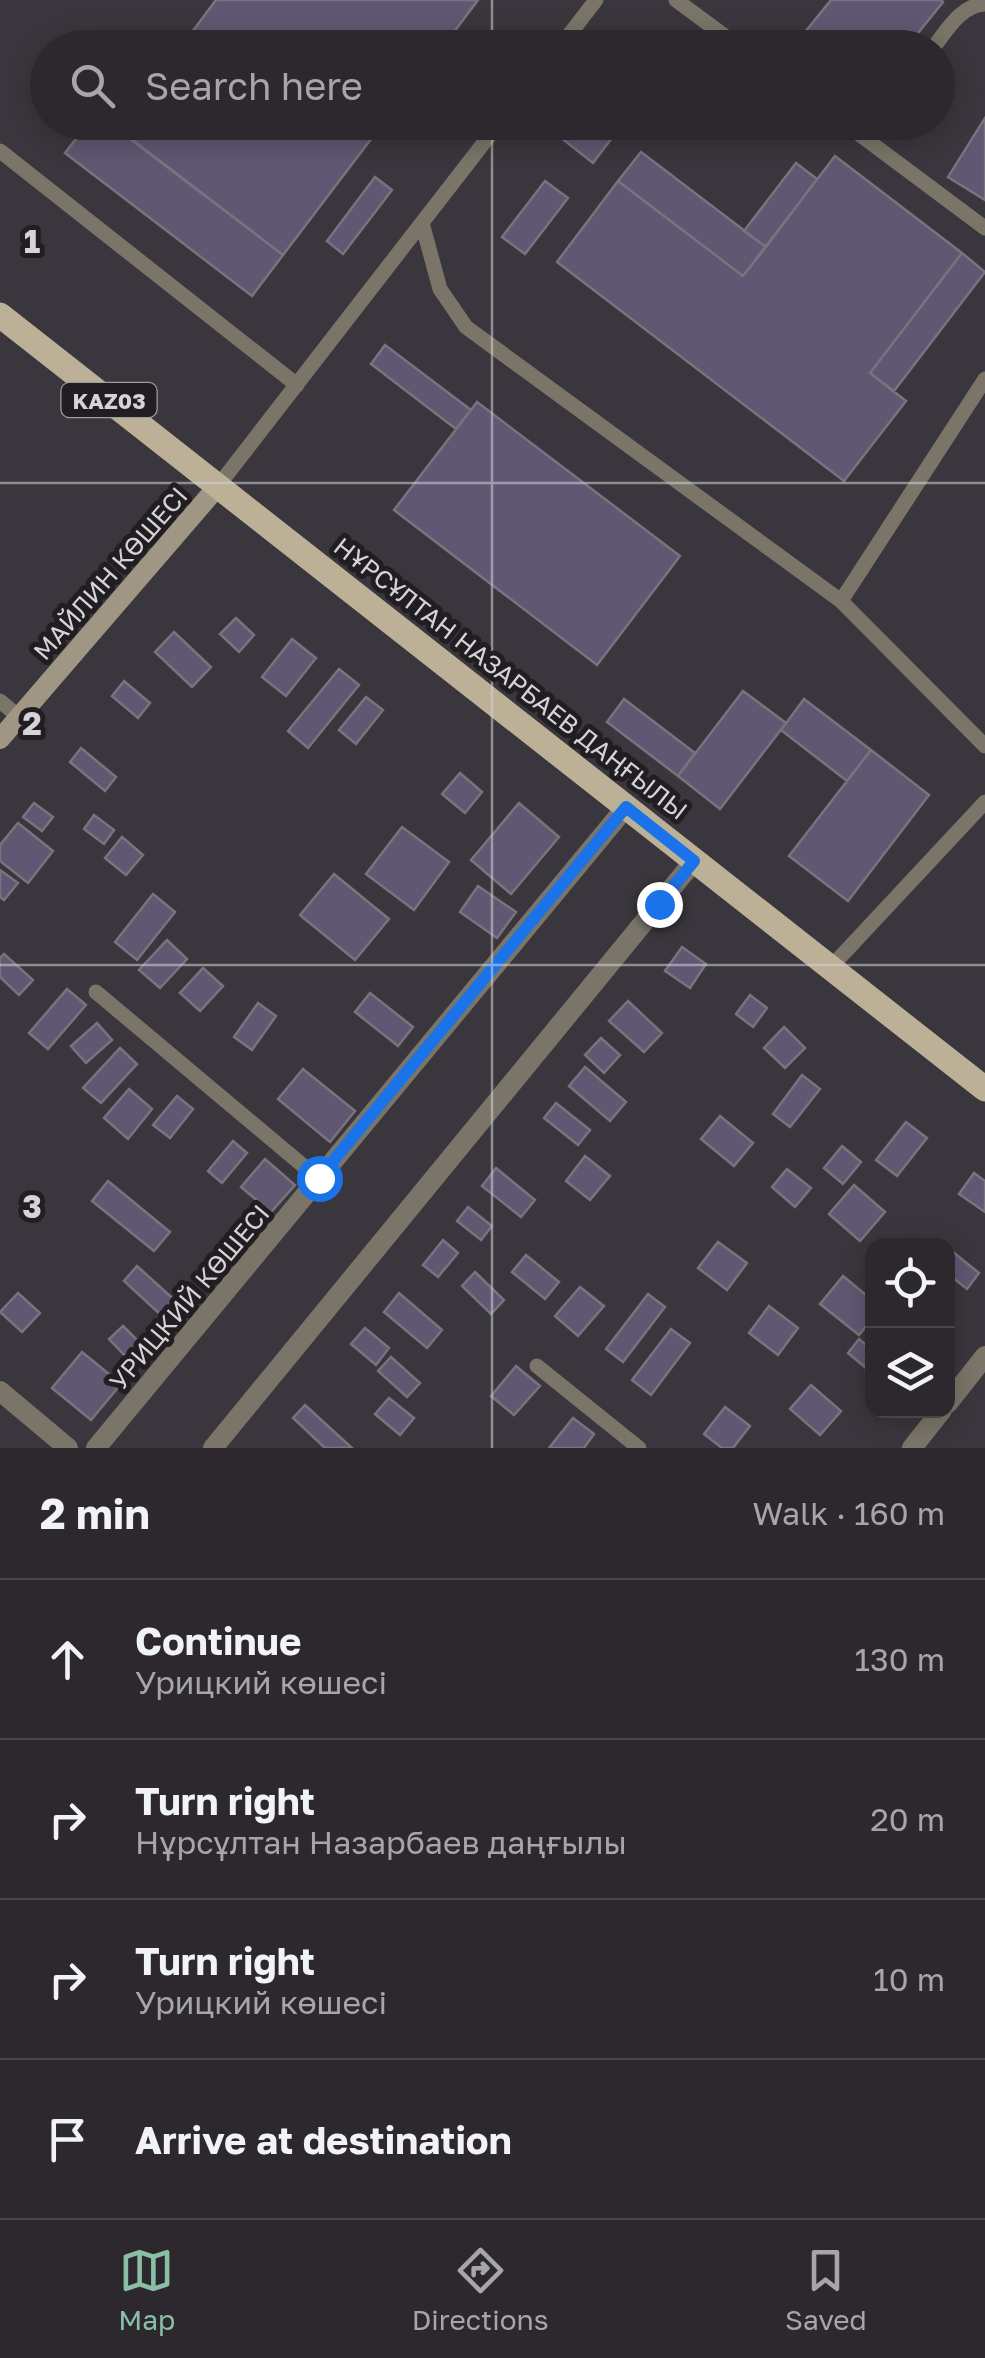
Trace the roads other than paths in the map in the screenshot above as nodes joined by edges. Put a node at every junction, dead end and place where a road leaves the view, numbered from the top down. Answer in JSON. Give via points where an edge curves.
{"nodes":[{"id":1,"x":596,"y":0,"type":"edge"},
{"id":2,"x":676,"y":0,"type":"edge"},
{"id":3,"x":985,"y":4,"type":"edge"},
{"id":4,"x":573,"y":30,"type":"edge"},
{"id":5,"x":717,"y":30,"type":"edge"},
{"id":6,"x":946,"y":30,"type":"edge"},
{"id":7,"x":486,"y":140,"type":"edge"},
{"id":8,"x":867,"y":140,"type":"edge"},
{"id":9,"x":0,"y":151,"type":"edge"},
{"id":10,"x":422,"y":224,"type":"junction"},
{"id":11,"x":985,"y":228,"type":"edge"},
{"id":12,"x":0,"y":314,"type":"edge"},
{"id":13,"x":985,"y":379,"type":"edge"},
{"id":14,"x":297,"y":385,"type":"junction"},
{"id":15,"x":218,"y":486,"type":"junction"},
{"id":16,"x":841,"y":602,"type":"junction"},
{"id":17,"x":0,"y":701,"type":"edge"},
{"id":18,"x":19,"y":717,"type":"junction"},
{"id":19,"x":0,"y":738,"type":"edge"},
{"id":20,"x":985,"y":746,"type":"edge"},
{"id":21,"x":985,"y":802,"type":"edge"},
{"id":22,"x":626,"y":807,"type":"junction"},
{"id":23,"x":694,"y":861,"type":"junction"},
{"id":24,"x":830,"y":968,"type":"junction"},
{"id":25,"x":96,"y":992,"type":"dead end"},
{"id":26,"x":985,"y":1090,"type":"edge"},
{"id":27,"x":319,"y":1178,"type":"junction"},
{"id":28,"x":985,"y":1356,"type":"edge"},
{"id":29,"x":537,"y":1366,"type":"dead end"},
{"id":30,"x":0,"y":1390,"type":"edge"},
{"id":31,"x":955,"y":1394,"type":"edge"},
{"id":32,"x":936,"y":1418,"type":"edge"},
{"id":33,"x":68,"y":1448,"type":"edge"},
{"id":34,"x":96,"y":1448,"type":"edge"},
{"id":35,"x":214,"y":1448,"type":"edge"},
{"id":36,"x":639,"y":1448,"type":"edge"},
{"id":37,"x":912,"y":1448,"type":"edge"}],
"edges":[{"from":1,"to":4,"type":"lane"},
{"from":2,"to":5,"type":"lane"},
{"from":3,"to":6,"type":"lane","via":[[957,16]]},
{"from":7,"to":10,"type":"lane"},
{"from":8,"to":11,"type":"lane"},
{"from":9,"to":14,"type":"lane"},
{"from":10,"to":14,"type":"lane"},
{"from":10,"to":16,"type":"lane","via":[[440,289],[466,327]]},
{"from":12,"to":15,"type":"main road","name":"НҰРСҰЛТАН НАЗАРБАЕВ ДАҢҒЫЛЫ","number":"KАZ03"},
{"from":13,"to":16,"type":"lane"},
{"from":14,"to":15,"type":"lane"},
{"from":15,"to":18,"type":"main road","name":"МАЙЛИН КӨШЕСІ"},
{"from":15,"to":22,"type":"main road","name":"НҰРСҰЛТАН НАЗАРБАЕВ ДАҢҒЫЛЫ","number":"KАZ03"},
{"from":16,"to":20,"type":"lane"},
{"from":17,"to":18,"type":"lane"},
{"from":18,"to":19,"type":"main road","name":"МАЙЛИН КӨШЕСІ"},
{"from":21,"to":24,"type":"lane"},
{"from":22,"to":23,"type":"main road","name":"НҰРСҰЛТАН НАЗАРБАЕВ ДАҢҒЫЛЫ","number":"KАZ03"},
{"from":22,"to":27,"type":"street","name":"УРИЦКИЙ КӨШЕСІ"},
{"from":23,"to":24,"type":"main road","name":"НҰРСҰЛТАН НАЗАРБАЕВ ДАҢҒЫЛЫ","number":"KАZ03"},
{"from":23,"to":35,"type":"street"},
{"from":24,"to":26,"type":"main road","name":"НҰРСҰЛТАН НАЗАРБАЕВ ДАҢҒЫЛЫ","number":"KАZ03"},
{"from":25,"to":27,"type":"lane"},
{"from":27,"to":34,"type":"street","name":"УРИЦКИЙ КӨШЕСІ"},
{"from":28,"to":31,"type":"street"},
{"from":29,"to":36,"type":"lane"},
{"from":30,"to":33,"type":"street"},
{"from":32,"to":37,"type":"street"}]}
